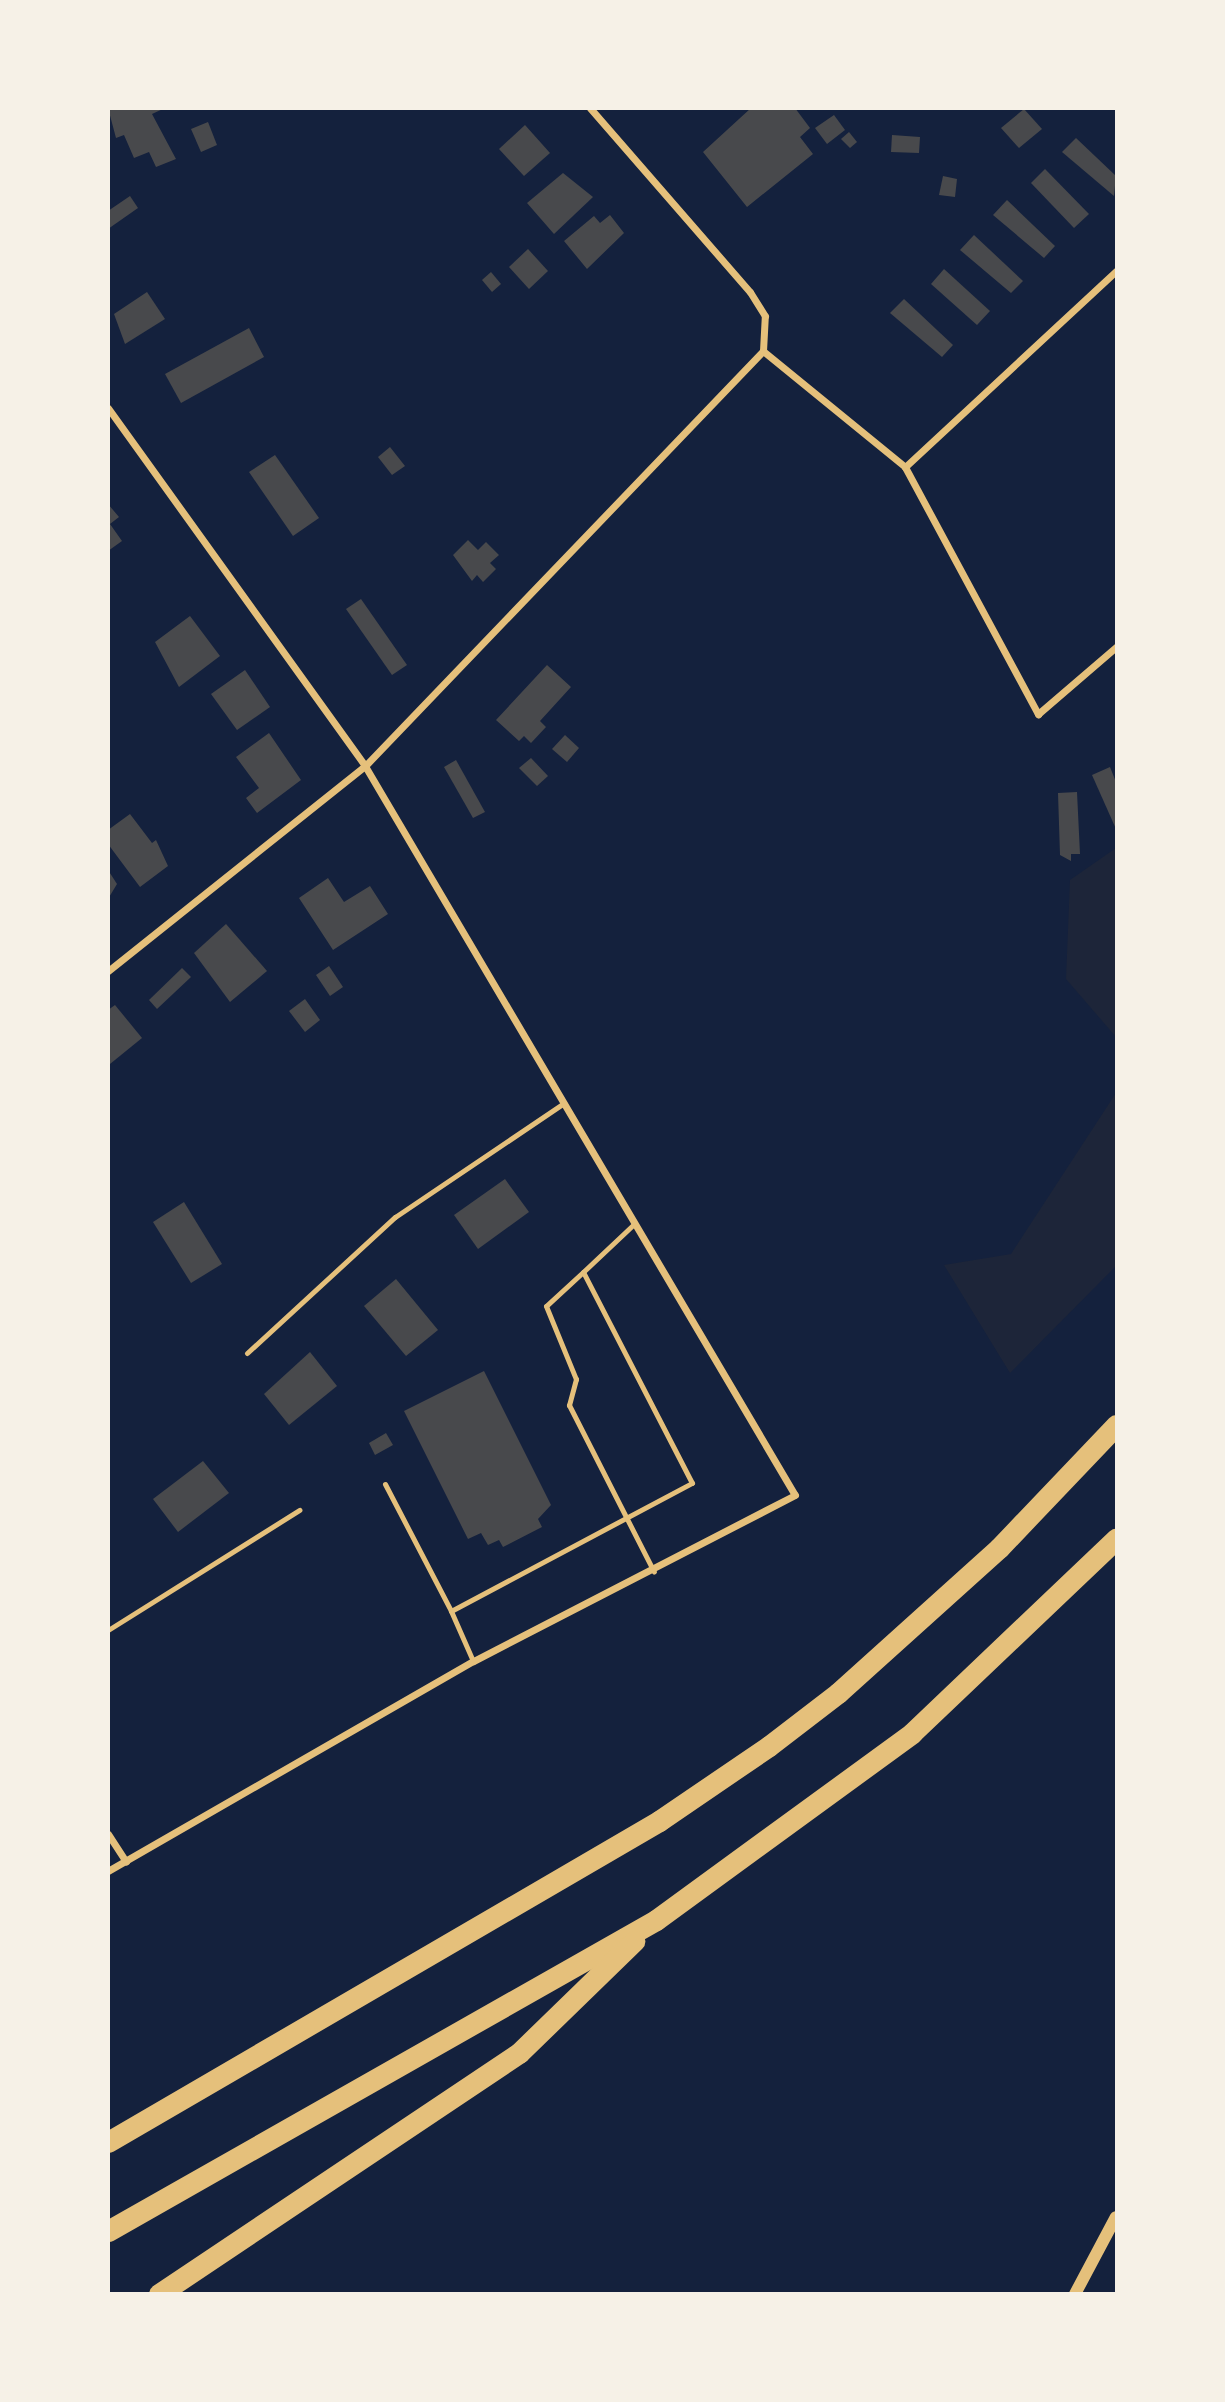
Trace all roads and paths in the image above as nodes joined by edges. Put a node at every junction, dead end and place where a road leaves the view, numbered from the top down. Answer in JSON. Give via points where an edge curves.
{"nodes":[{"id":1,"x":590,"y":108,"type":"edge"},
{"id":2,"x":1116,"y":271,"type":"edge"},
{"id":3,"x":763,"y":351,"type":"junction"},
{"id":4,"x":108,"y":408,"type":"edge"},
{"id":5,"x":905,"y":467,"type":"junction"},
{"id":6,"x":1116,"y":647,"type":"edge"},
{"id":7,"x":365,"y":766,"type":"junction"},
{"id":8,"x":108,"y":971,"type":"edge"},
{"id":9,"x":564,"y":1103,"type":"junction"},
{"id":10,"x":634,"y":1224,"type":"junction"},
{"id":11,"x":583,"y":1272,"type":"junction"},
{"id":12,"x":247,"y":1353,"type":"dead end"},
{"id":13,"x":1116,"y":1425,"type":"edge"},
{"id":14,"x":385,"y":1484,"type":"dead end"},
{"id":15,"x":299,"y":1510,"type":"dead end"},
{"id":16,"x":626,"y":1520,"type":"junction"},
{"id":17,"x":1116,"y":1539,"type":"edge"},
{"id":18,"x":654,"y":1572,"type":"junction"},
{"id":19,"x":451,"y":1611,"type":"junction"},
{"id":20,"x":108,"y":1630,"type":"edge"},
{"id":21,"x":473,"y":1661,"type":"junction"},
{"id":22,"x":108,"y":1834,"type":"edge"},
{"id":23,"x":126,"y":1862,"type":"junction"},
{"id":24,"x":108,"y":1871,"type":"edge"},
{"id":25,"x":656,"y":1920,"type":"junction"},
{"id":26,"x":108,"y":2142,"type":"edge"},
{"id":27,"x":1116,"y":2217,"type":"edge"},
{"id":28,"x":108,"y":2231,"type":"edge"},
{"id":29,"x":1075,"y":2293,"type":"edge"},
{"id":30,"x":159,"y":2294,"type":"edge"}],
"edges":[{"from":1,"to":3,"type":"street","via":[[750,292],[765,316]]},
{"from":2,"to":5,"type":"street"},
{"from":3,"to":5,"type":"street"},
{"from":3,"to":7,"type":"street","via":[[702,421]]},
{"from":4,"to":7,"type":"street"},
{"from":5,"to":6,"type":"street","via":[[1038,714]]},
{"from":7,"to":8,"type":"street"},
{"from":7,"to":9,"type":"street"},
{"from":9,"to":10,"type":"street"},
{"from":9,"to":12,"type":"lane","via":[[395,1217]]},
{"from":10,"to":11,"type":"lane"},
{"from":10,"to":18,"type":"street","via":[[795,1494]]},
{"from":11,"to":16,"type":"lane","via":[[546,1306],[576,1379],[569,1405]]},
{"from":11,"to":16,"type":"lane","via":[[692,1483]]},
{"from":13,"to":26,"type":"highway","via":[[979,1567],[769,1746],[659,1821]]},
{"from":14,"to":19,"type":"lane"},
{"from":15,"to":20,"type":"lane"},
{"from":16,"to":18,"type":"lane"},
{"from":16,"to":19,"type":"lane"},
{"from":17,"to":25,"type":"highway","via":[[912,1733]]},
{"from":18,"to":21,"type":"street"},
{"from":19,"to":21,"type":"lane"},
{"from":21,"to":23,"type":"street"},
{"from":22,"to":23,"type":"street"},
{"from":23,"to":24,"type":"street"},
{"from":25,"to":28,"type":"highway"},
{"from":25,"to":30,"type":"highway","via":[[519,2053]]},
{"from":27,"to":29,"type":"street"}]}
